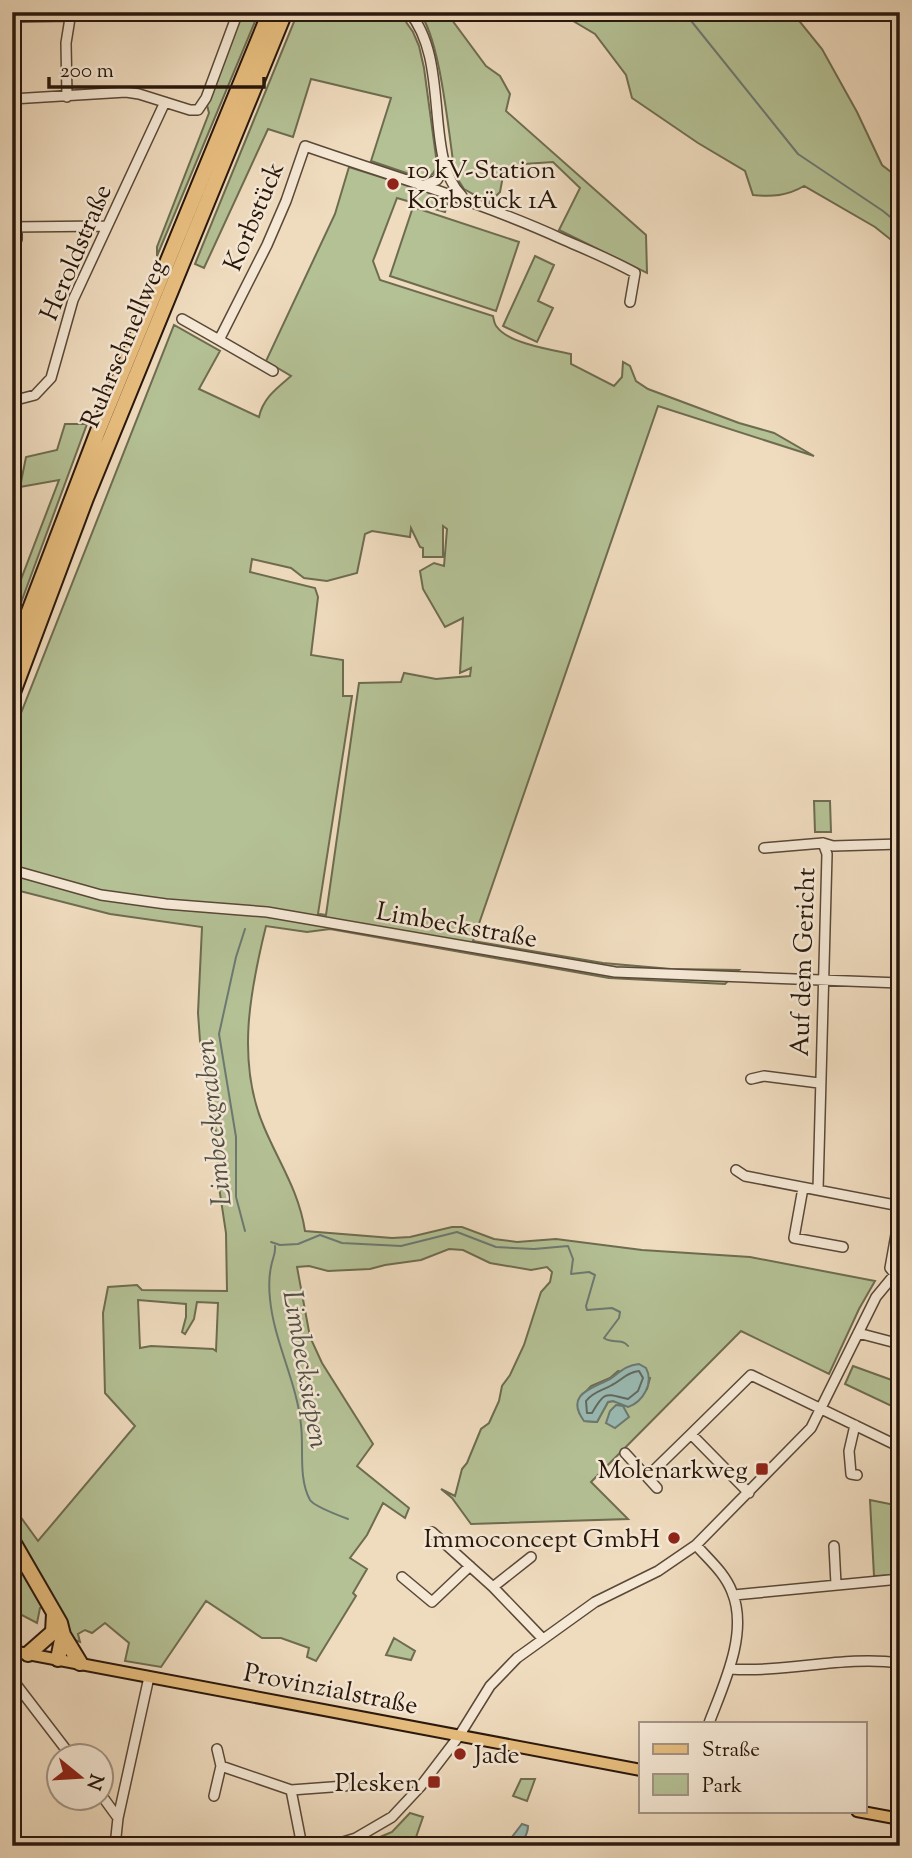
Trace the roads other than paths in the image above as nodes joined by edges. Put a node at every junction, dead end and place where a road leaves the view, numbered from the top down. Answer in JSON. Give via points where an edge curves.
{"nodes":[{"id":1,"x":238,"y":12,"type":"edge"},
{"id":2,"x":270,"y":12,"type":"edge"},
{"id":3,"x":285,"y":12,"type":"edge"},
{"id":4,"x":410,"y":12,"type":"edge"},
{"id":5,"x":71,"y":14,"type":"edge"},
{"id":6,"x":12,"y":17,"type":"edge"},
{"id":7,"x":67,"y":97,"type":"junction"},
{"id":8,"x":12,"y":99,"type":"edge"},
{"id":9,"x":165,"y":102,"type":"junction"},
{"id":10,"x":445,"y":168,"type":"junction"},
{"id":11,"x":425,"y":186,"type":"junction"},
{"id":12,"x":466,"y":199,"type":"junction"},
{"id":13,"x":107,"y":226,"type":"junction"},
{"id":14,"x":14,"y":227,"type":"edge"},
{"id":15,"x":12,"y":253,"type":"edge"},
{"id":16,"x":630,"y":302,"type":"dead end"},
{"id":17,"x":182,"y":319,"type":"dead end"},
{"id":18,"x":219,"y":340,"type":"junction"},
{"id":19,"x":272,"y":372,"type":"dead end"},
{"id":20,"x":12,"y":401,"type":"edge"},
{"id":21,"x":12,"y":656,"type":"edge"},
{"id":22,"x":12,"y":695,"type":"edge"},
{"id":23,"x":823,"y":843,"type":"junction"},
{"id":24,"x":900,"y":844,"type":"edge"},
{"id":25,"x":764,"y":848,"type":"dead end"},
{"id":26,"x":12,"y":870,"type":"edge"},
{"id":27,"x":823,"y":981,"type":"junction"},
{"id":28,"x":900,"y":983,"type":"edge"},
{"id":29,"x":751,"y":1079,"type":"dead end"},
{"id":30,"x":819,"y":1083,"type":"junction"},
{"id":31,"x":736,"y":1170,"type":"dead end"},
{"id":32,"x":803,"y":1188,"type":"junction"},
{"id":33,"x":818,"y":1190,"type":"junction"},
{"id":34,"x":900,"y":1206,"type":"edge"},
{"id":35,"x":900,"y":1212,"type":"edge"},
{"id":36,"x":842,"y":1247,"type":"dead end"},
{"id":37,"x":897,"y":1270,"type":"edge"},
{"id":38,"x":858,"y":1333,"type":"junction"},
{"id":39,"x":900,"y":1344,"type":"edge"},
{"id":40,"x":822,"y":1409,"type":"junction"},
{"id":41,"x":855,"y":1425,"type":"junction"},
{"id":42,"x":691,"y":1434,"type":"junction"},
{"id":43,"x":900,"y":1447,"type":"edge"},
{"id":44,"x":625,"y":1453,"type":"dead end"},
{"id":45,"x":857,"y":1475,"type":"dead end"},
{"id":46,"x":648,"y":1477,"type":"junction"},
{"id":47,"x":657,"y":1488,"type":"dead end"},
{"id":48,"x":749,"y":1493,"type":"junction"},
{"id":49,"x":432,"y":1532,"type":"dead end"},
{"id":50,"x":12,"y":1540,"type":"edge"},
{"id":51,"x":696,"y":1545,"type":"junction"},
{"id":52,"x":834,"y":1546,"type":"dead end"},
{"id":53,"x":531,"y":1557,"type":"dead end"},
{"id":54,"x":470,"y":1566,"type":"junction"},
{"id":55,"x":402,"y":1577,"type":"dead end"},
{"id":56,"x":900,"y":1579,"type":"edge"},
{"id":57,"x":836,"y":1584,"type":"junction"},
{"id":58,"x":493,"y":1587,"type":"junction"},
{"id":59,"x":734,"y":1595,"type":"junction"},
{"id":60,"x":58,"y":1633,"type":"junction"},
{"id":61,"x":543,"y":1640,"type":"junction"},
{"id":62,"x":12,"y":1651,"type":"edge"},
{"id":63,"x":28,"y":1654,"type":"junction"},
{"id":64,"x":54,"y":1659,"type":"junction"},
{"id":65,"x":900,"y":1662,"type":"edge"},
{"id":66,"x":80,"y":1663,"type":"junction"},
{"id":67,"x":730,"y":1669,"type":"junction"},
{"id":68,"x":149,"y":1677,"type":"junction"},
{"id":69,"x":12,"y":1679,"type":"edge"},
{"id":70,"x":709,"y":1722,"type":"edge"},
{"id":71,"x":459,"y":1736,"type":"junction"},
{"id":72,"x":60,"y":1742,"type":"edge"},
{"id":73,"x":217,"y":1749,"type":"dead end"},
{"id":74,"x":221,"y":1766,"type":"junction"},
{"id":75,"x":639,"y":1770,"type":"edge"},
{"id":76,"x":345,"y":1786,"type":"dead end"},
{"id":77,"x":291,"y":1790,"type":"junction"},
{"id":78,"x":214,"y":1796,"type":"dead end"},
{"id":79,"x":114,"y":1812,"type":"edge"},
{"id":80,"x":862,"y":1812,"type":"edge"},
{"id":81,"x":118,"y":1818,"type":"junction"},
{"id":82,"x":900,"y":1819,"type":"edge"},
{"id":83,"x":115,"y":1846,"type":"edge"},
{"id":84,"x":302,"y":1846,"type":"edge"},
{"id":85,"x":330,"y":1846,"type":"edge"}],
"edges":[{"from":1,"to":9,"type":"street","via":[[203,105],[190,110]]},
{"from":2,"to":21,"type":"highway","name":"Ruhrschnellweg","via":[[98,431]]},
{"from":3,"to":22,"type":"highway","name":"Ruhrschnellweg","via":[[104,453]]},
{"from":4,"to":10,"type":"street","via":[[429,54]]},
{"from":5,"to":6,"type":"street"},
{"from":5,"to":7,"type":"street","via":[[66,43]]},
{"from":7,"to":8,"type":"street"},
{"from":7,"to":9,"type":"street","via":[[126,92]]},
{"from":9,"to":13,"type":"street","name":"Heroldstraße"},
{"from":10,"to":11,"type":"street","via":[[438,180]]},
{"from":10,"to":12,"type":"street","via":[[452,186]]},
{"from":11,"to":12,"type":"street","name":"Korbstück"},
{"from":11,"to":18,"type":"street","name":"Korbstück","via":[[305,146],[267,245]]},
{"from":12,"to":16,"type":"street","name":"Korbstück","via":[[635,273]]},
{"from":13,"to":14,"type":"street"},
{"from":13,"to":20,"type":"street","name":"Heroldstraße","via":[[69,310],[51,378],[35,395]]},
{"from":14,"to":15,"type":"street","via":[[17,239]]},
{"from":17,"to":18,"type":"street"},
{"from":18,"to":19,"type":"street"},
{"from":23,"to":24,"type":"street","name":"Auf dem Gericht"},
{"from":23,"to":25,"type":"street","name":"Auf dem Gericht"},
{"from":23,"to":27,"type":"street","name":"Auf dem Gericht","via":[[827,854]]},
{"from":26,"to":27,"type":"street","name":"Limbeckstraße","via":[[123,898],[267,912],[589,969]]},
{"from":27,"to":28,"type":"street","name":"Limbeckstraße"},
{"from":27,"to":30,"type":"street","name":"Auf dem Gericht"},
{"from":29,"to":30,"type":"street","name":"Auf dem Gericht","via":[[764,1076]]},
{"from":30,"to":33,"type":"street","name":"Auf dem Gericht"},
{"from":31,"to":32,"type":"street"},
{"from":32,"to":33,"type":"street"},
{"from":32,"to":36,"type":"street","via":[[794,1238]]},
{"from":33,"to":34,"type":"street"},
{"from":35,"to":37,"type":"street","via":[[890,1268]]},
{"from":37,"to":38,"type":"street","via":[[876,1297]]},
{"from":38,"to":39,"type":"street"},
{"from":38,"to":40,"type":"street"},
{"from":40,"to":41,"type":"street"},
{"from":40,"to":42,"type":"street","via":[[751,1375]]},
{"from":40,"to":48,"type":"street","via":[[811,1428]]},
{"from":41,"to":43,"type":"street"},
{"from":41,"to":45,"type":"street","via":[[849,1451],[851,1475]]},
{"from":42,"to":46,"type":"street"},
{"from":42,"to":48,"type":"street"},
{"from":44,"to":46,"type":"street"},
{"from":46,"to":47,"type":"street"},
{"from":48,"to":51,"type":"street"},
{"from":49,"to":54,"type":"street"},
{"from":50,"to":60,"type":"highway","via":[[54,1612]]},
{"from":51,"to":59,"type":"street"},
{"from":51,"to":61,"type":"street","via":[[658,1571],[594,1602]]},
{"from":52,"to":57,"type":"street"},
{"from":53,"to":58,"type":"street"},
{"from":54,"to":55,"type":"street","via":[[432,1602]]},
{"from":54,"to":58,"type":"street"},
{"from":56,"to":57,"type":"street"},
{"from":57,"to":59,"type":"street"},
{"from":58,"to":61,"type":"street"},
{"from":59,"to":67,"type":"street","via":[[736,1632]]},
{"from":60,"to":63,"type":"highway"},
{"from":60,"to":64,"type":"highway"},
{"from":60,"to":66,"type":"highway"},
{"from":61,"to":71,"type":"street","via":[[490,1686]]},
{"from":62,"to":63,"type":"main road","name":"Provinzialstraße"},
{"from":63,"to":64,"type":"main road","name":"Provinzialstraße"},
{"from":64,"to":66,"type":"main road","name":"Provinzialstraße"},
{"from":65,"to":67,"type":"street","via":[[876,1659]]},
{"from":66,"to":68,"type":"main road","name":"Provinzialstraße"},
{"from":67,"to":70,"type":"street"},
{"from":68,"to":71,"type":"main road","name":"Provinzialstraße"},
{"from":68,"to":81,"type":"street"},
{"from":69,"to":72,"type":"street"},
{"from":71,"to":75,"type":"main road","name":"Provinzialstraße"},
{"from":71,"to":85,"type":"street","via":[[392,1817],[356,1838]]},
{"from":73,"to":74,"type":"street"},
{"from":74,"to":77,"type":"street"},
{"from":74,"to":78,"type":"street"},
{"from":76,"to":77,"type":"street"},
{"from":77,"to":84,"type":"street"},
{"from":79,"to":81,"type":"street"},
{"from":80,"to":82,"type":"main road"},
{"from":81,"to":83,"type":"street"}]}
